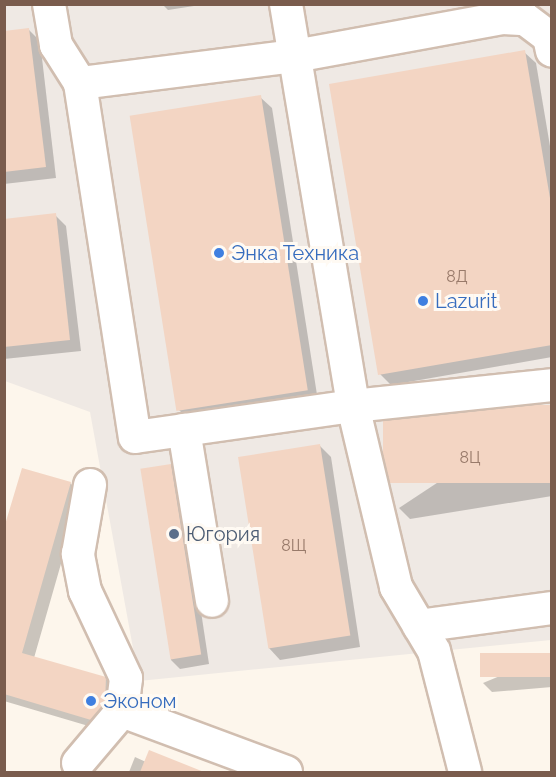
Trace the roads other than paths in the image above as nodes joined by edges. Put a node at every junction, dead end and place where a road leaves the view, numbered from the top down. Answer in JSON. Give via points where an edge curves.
{"nodes":[{"id":1,"x":49,"y":4,"type":"edge"},
{"id":2,"x":286,"y":4,"type":"edge"},
{"id":3,"x":552,"y":51,"type":"edge"},
{"id":4,"x":294,"y":56,"type":"junction"},
{"id":5,"x":80,"y":83,"type":"junction"},
{"id":6,"x":552,"y":385,"type":"edge"},
{"id":7,"x":353,"y":406,"type":"junction"},
{"id":8,"x":184,"y":430,"type":"junction"},
{"id":9,"x":90,"y":485,"type":"dead end"},
{"id":10,"x":212,"y":601,"type":"dead end"},
{"id":11,"x":552,"y":608,"type":"edge"},
{"id":12,"x":419,"y":626,"type":"junction"},
{"id":13,"x":122,"y":711,"type":"junction"},
{"id":14,"x":78,"y":764,"type":"dead end"},
{"id":15,"x":286,"y":772,"type":"edge"},
{"id":16,"x":465,"y":772,"type":"edge"}],
"edges":[{"from":1,"to":5,"type":"lane","via":[[56,45]]},
{"from":2,"to":4,"type":"lane"},
{"from":3,"to":4,"type":"lane","via":[[549,37],[525,19],[503,18]]},
{"from":4,"to":5,"type":"lane"},
{"from":4,"to":7,"type":"lane"},
{"from":5,"to":8,"type":"lane","via":[[135,437]]},
{"from":6,"to":7,"type":"lane"},
{"from":7,"to":8,"type":"lane"},
{"from":7,"to":12,"type":"lane","via":[[396,587]]},
{"from":8,"to":10,"type":"lane"},
{"from":9,"to":13,"type":"lane","via":[[78,554],[85,591],[126,678]]},
{"from":11,"to":12,"type":"lane"},
{"from":12,"to":16,"type":"lane","via":[[434,651]]},
{"from":13,"to":14,"type":"lane"},
{"from":13,"to":15,"type":"lane"}]}
